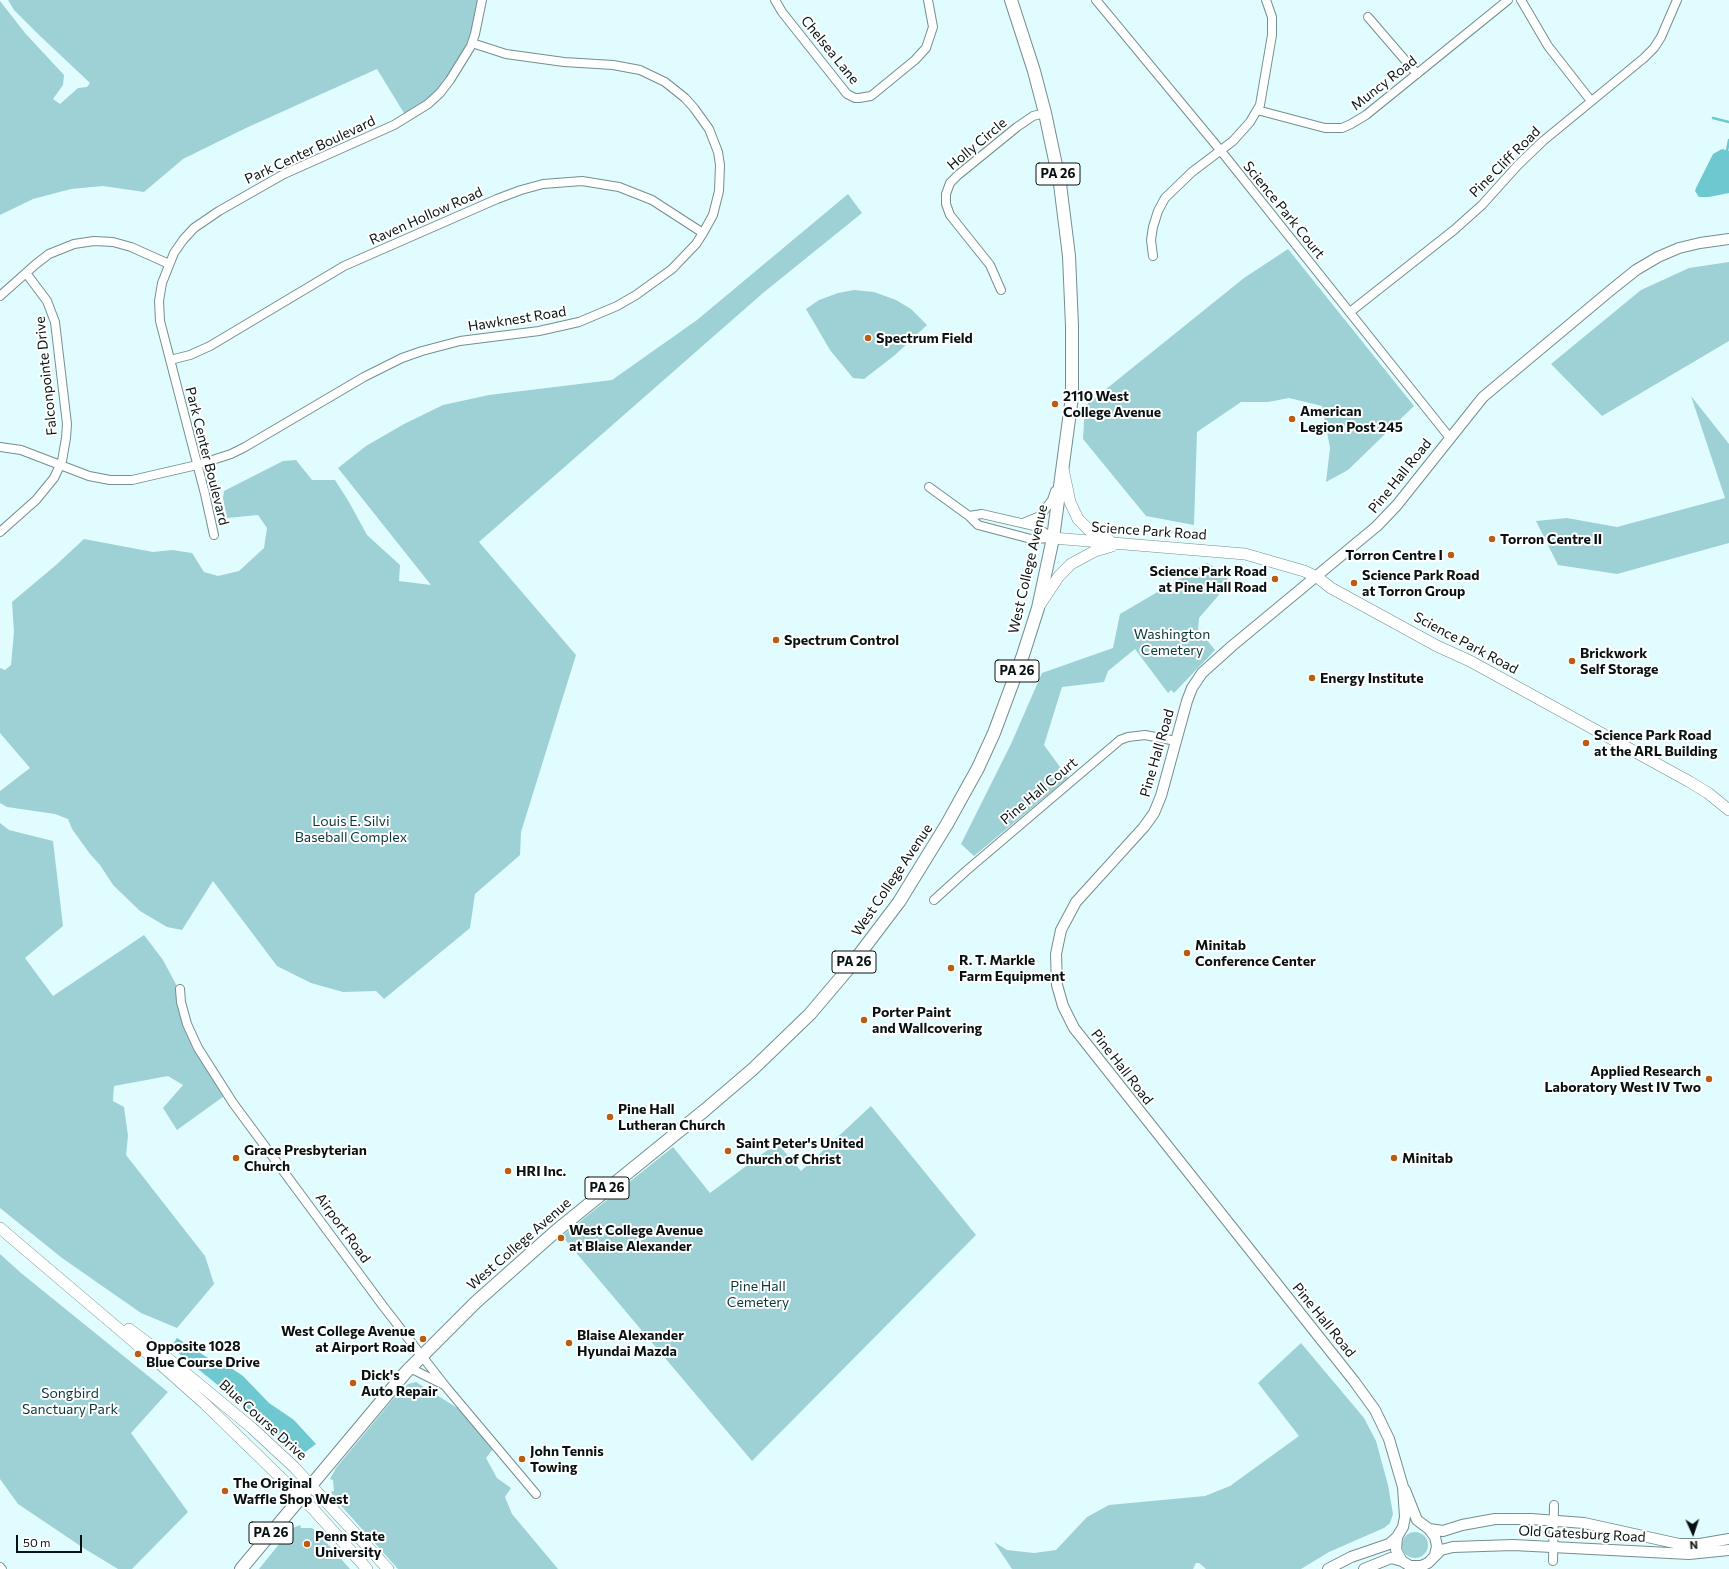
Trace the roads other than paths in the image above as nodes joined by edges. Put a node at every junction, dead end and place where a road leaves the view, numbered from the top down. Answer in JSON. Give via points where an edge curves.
{"nodes":[{"id":1,"x":482,"y":0,"type":"edge"},
{"id":2,"x":775,"y":0,"type":"edge"},
{"id":3,"x":928,"y":0,"type":"edge"},
{"id":4,"x":1011,"y":0,"type":"edge"},
{"id":5,"x":1096,"y":0,"type":"edge"},
{"id":6,"x":1266,"y":0,"type":"edge"},
{"id":7,"x":1508,"y":0,"type":"edge"},
{"id":8,"x":1521,"y":0,"type":"edge"},
{"id":9,"x":1677,"y":0,"type":"edge"},
{"id":10,"x":1368,"y":17,"type":"dead end"},
{"id":11,"x":472,"y":43,"type":"junction"},
{"id":12,"x":1417,"y":74,"type":"junction"},
{"id":13,"x":1591,"y":102,"type":"junction"},
{"id":14,"x":1257,"y":110,"type":"junction"},
{"id":15,"x":1045,"y":113,"type":"junction"},
{"id":16,"x":1221,"y":151,"type":"junction"},
{"id":17,"x":703,"y":233,"type":"junction"},
{"id":18,"x":1729,"y":239,"type":"edge"},
{"id":19,"x":1153,"y":256,"type":"dead end"},
{"id":20,"x":169,"y":264,"type":"junction"},
{"id":21,"x":26,"y":273,"type":"junction"},
{"id":22,"x":1001,"y":290,"type":"dead end"},
{"id":23,"x":0,"y":296,"type":"edge"},
{"id":24,"x":1350,"y":312,"type":"junction"},
{"id":25,"x":170,"y":360,"type":"junction"},
{"id":26,"x":1450,"y":438,"type":"junction"},
{"id":27,"x":0,"y":447,"type":"edge"},
{"id":28,"x":60,"y":465,"type":"junction"},
{"id":29,"x":197,"y":465,"type":"junction"},
{"id":30,"x":1063,"y":469,"type":"junction"},
{"id":31,"x":929,"y":486,"type":"dead end"},
{"id":32,"x":969,"y":516,"type":"junction"},
{"id":33,"x":1019,"y":523,"type":"junction"},
{"id":34,"x":0,"y":532,"type":"edge"},
{"id":35,"x":214,"y":535,"type":"dead end"},
{"id":36,"x":1053,"y":538,"type":"junction"},
{"id":37,"x":1125,"y":544,"type":"junction"},
{"id":38,"x":1316,"y":577,"type":"junction"},
{"id":39,"x":1038,"y":608,"type":"junction"},
{"id":40,"x":1176,"y":741,"type":"junction"},
{"id":41,"x":1729,"y":810,"type":"edge"},
{"id":42,"x":934,"y":900,"type":"dead end"},
{"id":43,"x":180,"y":989,"type":"dead end"},
{"id":44,"x":0,"y":1228,"type":"edge"},
{"id":45,"x":64,"y":1282,"type":"junction"},
{"id":46,"x":422,"y":1355,"type":"junction"},
{"id":47,"x":410,"y":1368,"type":"junction"},
{"id":48,"x":446,"y":1386,"type":"junction"},
{"id":49,"x":310,"y":1485,"type":"junction"},
{"id":50,"x":1403,"y":1486,"type":"junction"},
{"id":51,"x":536,"y":1494,"type":"dead end"},
{"id":52,"x":300,"y":1497,"type":"junction"},
{"id":53,"x":1554,"y":1505,"type":"dead end"},
{"id":54,"x":1554,"y":1520,"type":"junction"},
{"id":55,"x":1427,"y":1528,"type":"junction"},
{"id":56,"x":1398,"y":1535,"type":"junction"},
{"id":57,"x":1729,"y":1539,"type":"edge"},
{"id":58,"x":1553,"y":1546,"type":"junction"},
{"id":59,"x":1729,"y":1550,"type":"edge"},
{"id":60,"x":1429,"y":1562,"type":"edge"},
{"id":61,"x":1553,"y":1562,"type":"dead end"},
{"id":62,"x":1406,"y":1565,"type":"edge"},
{"id":63,"x":242,"y":1569,"type":"edge"},
{"id":64,"x":367,"y":1569,"type":"edge"},
{"id":65,"x":388,"y":1569,"type":"edge"},
{"id":66,"x":1328,"y":1569,"type":"edge"},
{"id":67,"x":1364,"y":1569,"type":"edge"}],
"edges":[{"from":1,"to":11,"type":"street","name":"Park Center Boulevard"},
{"from":2,"to":3,"type":"street","name":"Chelsea Lane","via":[[847,94],[855,98],[871,96],[926,48],[933,27]]},
{"from":4,"to":15,"type":"main road","name":"West College Avenue","number":"PA 26"},
{"from":5,"to":16,"type":"street","name":"Science Park Court"},
{"from":6,"to":14,"type":"street","via":[[1272,17],[1272,35],[1262,99]]},
{"from":7,"to":12,"type":"street","name":"Muncy Road"},
{"from":8,"to":13,"type":"street","via":[[1548,46]]},
{"from":9,"to":13,"type":"street","name":"Pine Cliff Road","via":[[1654,48]]},
{"from":10,"to":12,"type":"street"},
{"from":11,"to":17,"type":"street","name":"Hawknest Road","via":[[506,54],[534,59],[626,67],[654,76],[685,98],[709,130],[720,165],[719,191],[713,215]]},
{"from":11,"to":20,"type":"street","name":"Park Center Boulevard","via":[[450,80],[428,104],[394,125],[284,174],[204,220],[183,240]]},
{"from":12,"to":14,"type":"street","name":"Muncy Road","via":[[1366,115],[1342,128],[1316,127]]},
{"from":13,"to":24,"type":"street","name":"Pine Cliff Road","via":[[1543,141],[1482,205],[1454,230]]},
{"from":14,"to":16,"type":"street","via":[[1250,122]]},
{"from":15,"to":22,"type":"street","name":"Holly Circle","via":[[1034,116],[1017,127],[958,175],[946,194],[950,215],[990,266]]},
{"from":15,"to":30,"type":"main road","name":"West College Avenue","number":"PA 26","via":[[1067,230],[1070,281],[1072,397]]},
{"from":16,"to":19,"type":"street","via":[[1192,172],[1165,198],[1153,227]]},
{"from":16,"to":24,"type":"street","name":"Science Park Court"},
{"from":17,"to":25,"type":"street","name":"Raven Hollow Road","via":[[652,200],[619,188],[582,181],[543,184],[497,199],[344,266],[206,348]]},
{"from":17,"to":29,"type":"street","name":"Hawknest Road","via":[[684,257],[657,281],[603,313],[561,327],[460,341],[402,358],[364,377],[245,447]]},
{"from":18,"to":26,"type":"street","name":"Pine Hall Road","via":[[1700,242],[1679,248],[1636,270],[1497,384],[1474,406]]},
{"from":20,"to":21,"type":"street","via":[[130,247],[113,242],[94,241],[57,250]]},
{"from":20,"to":25,"type":"street","name":"Park Center Boulevard","via":[[159,301],[160,321]]},
{"from":21,"to":23,"type":"street"},
{"from":21,"to":28,"type":"street","name":"Falconpointe Drive","via":[[47,300],[55,322],[67,424],[65,449]]},
{"from":24,"to":26,"type":"street","name":"Science Park Court"},
{"from":25,"to":29,"type":"street","name":"Park Center Boulevard"},
{"from":26,"to":38,"type":"street","name":"Pine Hall Road","via":[[1388,516]]},
{"from":27,"to":28,"type":"street","name":"Hawknest Road","via":[[21,450]]},
{"from":28,"to":29,"type":"street","name":"Hawknest Road","via":[[99,478],[127,480],[160,475]]},
{"from":28,"to":34,"type":"street","name":"Falconpointe Drive","via":[[54,478],[36,500]]},
{"from":29,"to":35,"type":"street","name":"Park Center Boulevard"},
{"from":30,"to":33,"type":"street","via":[[1052,500],[1045,510],[1034,519]]},
{"from":30,"to":36,"type":"main road","name":"West College Avenue","number":"PA 26"},
{"from":30,"to":37,"type":"main road","via":[[1072,507],[1083,525],[1101,537]]},
{"from":31,"to":32,"type":"street"},
{"from":32,"to":33,"type":"street","via":[[982,514]]},
{"from":32,"to":36,"type":"street","via":[[978,525],[1031,539]]},
{"from":33,"to":36,"type":"street","via":[[1034,526]]},
{"from":36,"to":37,"type":"main road","name":"Science Park Road"},
{"from":36,"to":39,"type":"main road","name":"West College Avenue","number":"PA 26"},
{"from":37,"to":38,"type":"main road","name":"Science Park Road","via":[[1246,554]]},
{"from":37,"to":39,"type":"main road","via":[[1095,551],[1071,564],[1059,576]]},
{"from":38,"to":40,"type":"street","name":"Pine Hall Road","via":[[1202,673],[1187,701]]},
{"from":38,"to":41,"type":"main road","name":"Science Park Road","via":[[1331,588],[1690,782]]},
{"from":39,"to":46,"type":"main road","name":"West College Avenue","number":"PA 26","via":[[994,733],[975,774],[917,876],[849,968],[810,1014],[753,1069],[545,1240]]},
{"from":40,"to":42,"type":"street","name":"Pine Hall Court","via":[[1145,735],[1120,740]]},
{"from":40,"to":50,"type":"street","name":"Pine Hall Road","via":[[1161,796],[1151,816],[1138,835],[1084,892],[1065,919],[1056,954],[1059,995],[1074,1028],[1367,1398],[1389,1439]]},
{"from":43,"to":46,"type":"street","name":"Airport Road","via":[[187,1024],[198,1048],[233,1102]]},
{"from":44,"to":45,"type":"main road","name":"Blue Course Drive"},
{"from":45,"to":49,"type":"main road","name":"Blue Course Drive","via":[[182,1369],[252,1428]]},
{"from":45,"to":52,"type":"main road","name":"Blue Course Drive","via":[[201,1400]]},
{"from":46,"to":47,"type":"main road","name":"West College Avenue","number":"PA 26"},
{"from":46,"to":48,"type":"street","name":"Airport Road"},
{"from":47,"to":48,"type":"street"},
{"from":47,"to":49,"type":"main road","name":"West College Avenue","number":"PA 26"},
{"from":48,"to":51,"type":"street","name":"Airport Road"},
{"from":49,"to":52,"type":"main road","name":"West College Avenue","number":"PA 26"},
{"from":49,"to":65,"type":"main road","name":"Blue Course Drive"},
{"from":50,"to":55,"type":"street","name":"Pine Hall Road","via":[[1415,1516]]},
{"from":50,"to":56,"type":"street","name":"Pine Hall Road","via":[[1404,1523]]},
{"from":52,"to":63,"type":"main road","name":"West College Avenue","number":"PA 26"},
{"from":52,"to":64,"type":"main road","name":"Blue Course Drive"},
{"from":53,"to":54,"type":"street"},
{"from":54,"to":55,"type":"street","name":"Old Gatesburg Road","via":[[1495,1519],[1443,1531]]},
{"from":54,"to":57,"type":"street","name":"Old Gatesburg Road","via":[[1603,1527],[1679,1544],[1700,1544]]},
{"from":54,"to":58,"type":"street"},
{"from":55,"to":56,"type":"street","name":"Old Gatesburg Road","via":[[1411,1525]]},
{"from":55,"to":60,"type":"street","name":"Pine Hall Road","via":[[1436,1541]]},
{"from":56,"to":62,"type":"street","name":"Pine Hall Road","via":[[1396,1550]]},
{"from":56,"to":66,"type":"street","name":"Old Gatesburg Road","via":[[1388,1544]]},
{"from":58,"to":59,"type":"street","name":"Old Gatesburg Road","via":[[1688,1554]]},
{"from":58,"to":60,"type":"street","name":"Old Gatesburg Road","via":[[1453,1547],[1441,1550]]},
{"from":58,"to":61,"type":"street"},
{"from":60,"to":62,"type":"street","name":"Old Gatesburg Road","via":[[1418,1566]]},
{"from":62,"to":67,"type":"street","name":"Old Gatesburg Road","via":[[1391,1558]]}]}
